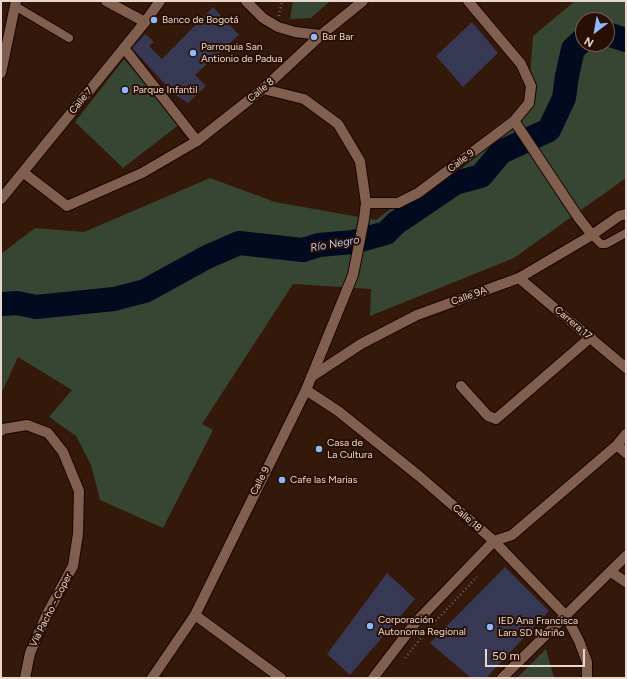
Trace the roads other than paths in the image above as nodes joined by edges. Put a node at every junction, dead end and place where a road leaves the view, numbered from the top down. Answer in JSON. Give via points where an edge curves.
{"nodes":[{"id":1,"x":106,"y":1,"type":"edge"},
{"id":2,"x":160,"y":1,"type":"edge"},
{"id":3,"x":246,"y":1,"type":"edge"},
{"id":4,"x":363,"y":1,"type":"edge"},
{"id":5,"x":468,"y":1,"type":"edge"},
{"id":6,"x":16,"y":3,"type":"edge"},
{"id":7,"x":144,"y":22,"type":"junction"},
{"id":8,"x":321,"y":35,"type":"junction"},
{"id":9,"x":69,"y":38,"type":"dead end"},
{"id":10,"x":124,"y":48,"type":"junction"},
{"id":11,"x":1,"y":73,"type":"edge"},
{"id":12,"x":263,"y":89,"type":"junction"},
{"id":13,"x":515,"y":123,"type":"junction"},
{"id":14,"x":197,"y":141,"type":"junction"},
{"id":15,"x":24,"y":173,"type":"junction"},
{"id":16,"x":1,"y":199,"type":"edge"},
{"id":17,"x":366,"y":203,"type":"junction"},
{"id":18,"x":626,"y":214,"type":"edge"},
{"id":19,"x":626,"y":233,"type":"edge"},
{"id":20,"x":592,"y":235,"type":"junction"},
{"id":21,"x":519,"y":278,"type":"junction"},
{"id":22,"x":591,"y":337,"type":"junction"},
{"id":23,"x":626,"y":368,"type":"edge"},
{"id":24,"x":311,"y":377,"type":"junction"},
{"id":25,"x":461,"y":386,"type":"dead end"},
{"id":26,"x":306,"y":390,"type":"junction"},
{"id":27,"x":1,"y":431,"type":"edge"},
{"id":28,"x":626,"y":434,"type":"edge"},
{"id":29,"x":617,"y":445,"type":"junction"},
{"id":30,"x":626,"y":453,"type":"edge"},
{"id":31,"x":494,"y":541,"type":"junction"},
{"id":32,"x":626,"y":556,"type":"edge"},
{"id":33,"x":611,"y":572,"type":"junction"},
{"id":34,"x":626,"y":582,"type":"edge"},
{"id":35,"x":195,"y":615,"type":"junction"},
{"id":36,"x":566,"y":616,"type":"junction"},
{"id":37,"x":25,"y":678,"type":"edge"},
{"id":38,"x":152,"y":678,"type":"edge"},
{"id":39,"x":280,"y":678,"type":"edge"},
{"id":40,"x":373,"y":678,"type":"edge"},
{"id":41,"x":502,"y":678,"type":"edge"},
{"id":42,"x":587,"y":678,"type":"edge"}],
"edges":[{"from":1,"to":7,"type":"street"},
{"from":2,"to":7,"type":"street","name":"Calle 7"},
{"from":3,"to":8,"type":"street","via":[[263,18],[278,27]]},
{"from":4,"to":8,"type":"street","name":"Calle 8"},
{"from":5,"to":13,"type":"street","name":"Calle 9","via":[[521,64],[531,86],[529,103]]},
{"from":6,"to":9,"type":"lane"},
{"from":6,"to":11,"type":"street"},
{"from":7,"to":10,"type":"street","name":"Calle 7"},
{"from":8,"to":12,"type":"street","name":"Calle 8"},
{"from":10,"to":14,"type":"street"},
{"from":10,"to":15,"type":"street","name":"Calle 7"},
{"from":12,"to":14,"type":"street","name":"Calle 8"},
{"from":12,"to":17,"type":"street","via":[[304,99],[338,124],[360,161]]},
{"from":13,"to":17,"type":"street","name":"Calle 9","via":[[418,193],[398,203]]},
{"from":13,"to":20,"type":"street"},
{"from":14,"to":15,"type":"street","name":"Calle 8","via":[[142,172],[66,206]]},
{"from":15,"to":16,"type":"street","name":"Calle 7"},
{"from":17,"to":24,"type":"street","name":"Calle 9","via":[[353,275]]},
{"from":18,"to":20,"type":"street","name":"Calle 9A"},
{"from":19,"to":20,"type":"lane","via":[[606,244],[602,244]]},
{"from":20,"to":21,"type":"street","name":"Calle 9A"},
{"from":21,"to":22,"type":"street","name":"Carrera 17"},
{"from":21,"to":24,"type":"street","name":"Calle 9A","via":[[417,315],[361,344]]},
{"from":22,"to":23,"type":"street","name":"Carrera 17"},
{"from":22,"to":25,"type":"street","via":[[496,419],[488,416]]},
{"from":24,"to":26,"type":"street","name":"Calle 9"},
{"from":26,"to":31,"type":"street","name":"Calle 18","via":[[351,421]]},
{"from":26,"to":35,"type":"street","name":"Calle 9"},
{"from":27,"to":37,"type":"street","name":"Vía Pacho - Coper","via":[[3,428],[28,425],[48,433],[63,452],[79,491],[78,534],[73,566],[46,616],[30,653]]},
{"from":28,"to":29,"type":"street"},
{"from":29,"to":30,"type":"street"},
{"from":29,"to":31,"type":"street","via":[[512,535]]},
{"from":31,"to":36,"type":"street","name":"Calle 18"},
{"from":31,"to":40,"type":"street","via":[[416,622]]},
{"from":32,"to":33,"type":"street"},
{"from":33,"to":34,"type":"street"},
{"from":33,"to":36,"type":"street"},
{"from":35,"to":38,"type":"street","name":"Calle 9"},
{"from":35,"to":39,"type":"street"},
{"from":36,"to":41,"type":"street"},
{"from":36,"to":42,"type":"street","name":"Calle 18","via":[[587,662]]}]}
